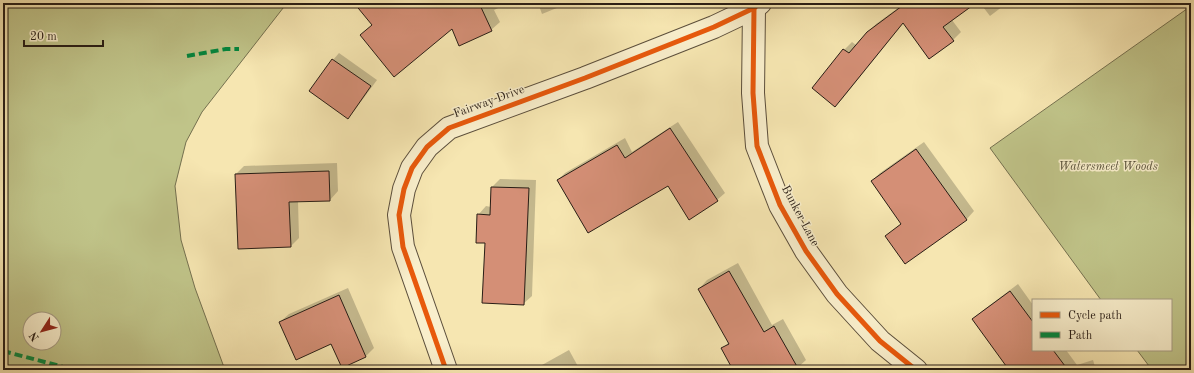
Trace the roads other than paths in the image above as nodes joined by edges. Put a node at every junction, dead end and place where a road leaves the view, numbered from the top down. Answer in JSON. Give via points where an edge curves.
{"nodes":[{"id":1,"x":757,"y":5,"type":"edge"},
{"id":2,"x":446,"y":370,"type":"edge"},
{"id":3,"x":916,"y":370,"type":"edge"}],
"edges":[{"from":1,"to":2,"type":"street","name":"Fairway Drive","via":[[714,27],[449,128],[427,147],[412,168],[404,189],[399,215],[403,247]]},
{"from":1,"to":3,"type":"street","name":"Bunker Lane","via":[[753,93],[757,146],[780,205],[806,250],[837,294],[880,341]]}]}
